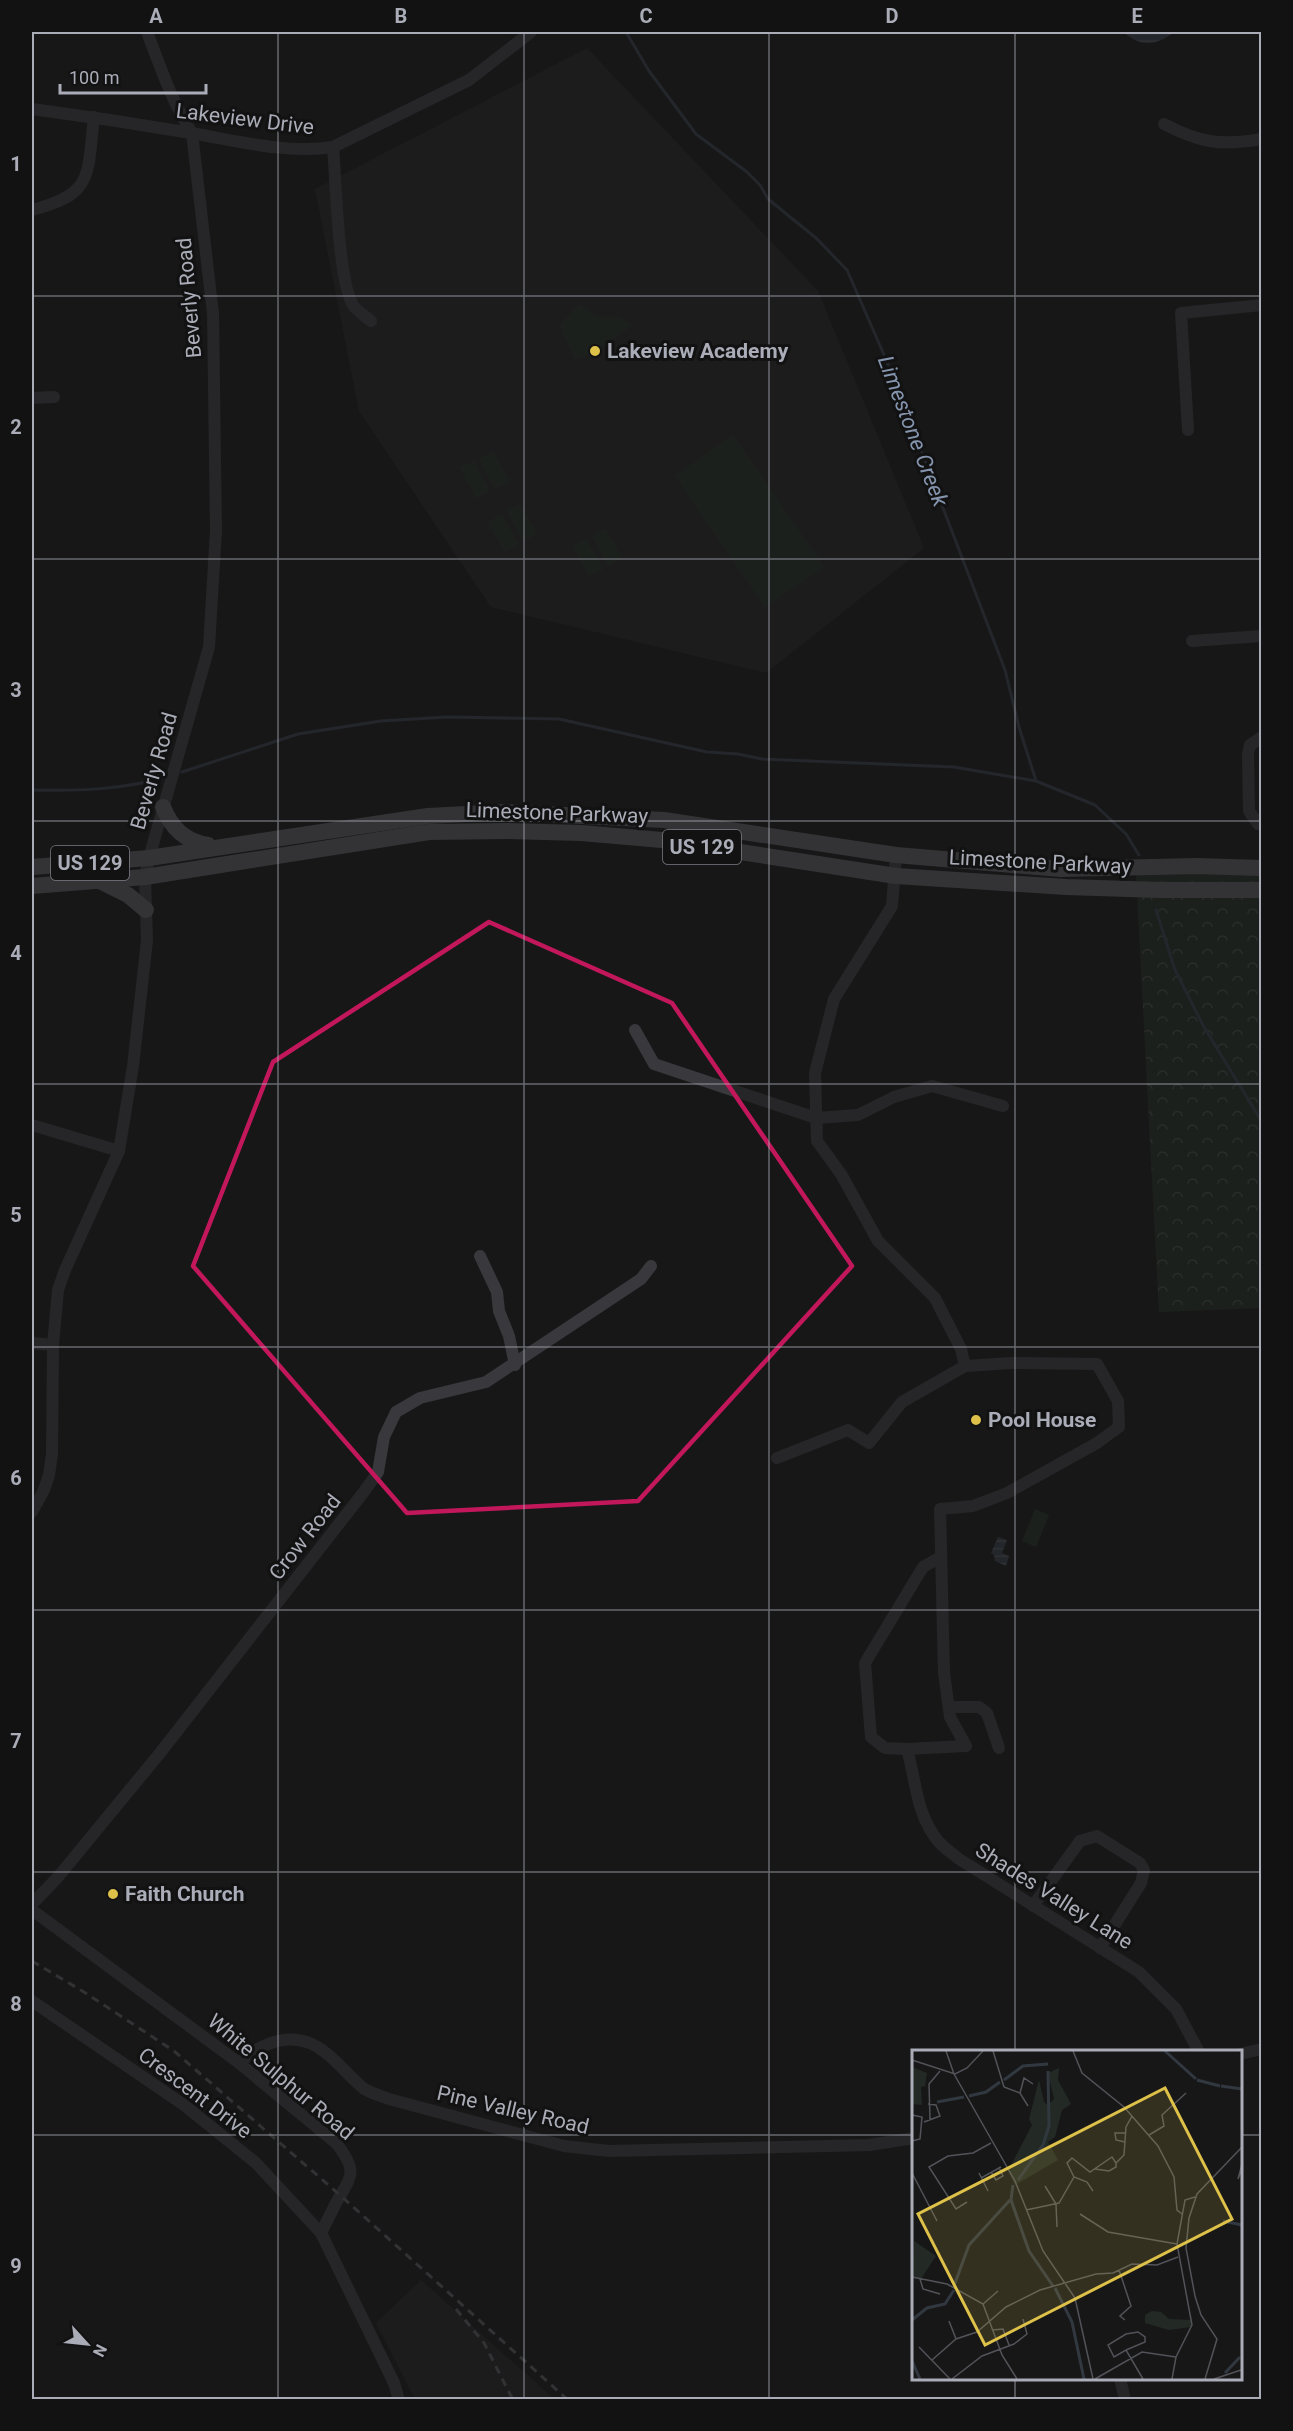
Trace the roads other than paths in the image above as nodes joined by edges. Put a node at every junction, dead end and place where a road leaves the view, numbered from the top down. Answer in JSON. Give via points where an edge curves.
{"nodes":[{"id":1,"x":147,"y":32,"type":"edge"},
{"id":2,"x":531,"y":32,"type":"edge"},
{"id":3,"x":32,"y":109,"type":"edge"},
{"id":4,"x":94,"y":117,"type":"junction"},
{"id":5,"x":1164,"y":124,"type":"dead end"},
{"id":6,"x":192,"y":133,"type":"junction"},
{"id":7,"x":1262,"y":139,"type":"edge"},
{"id":8,"x":333,"y":147,"type":"junction"},
{"id":9,"x":32,"y":210,"type":"edge"},
{"id":10,"x":1262,"y":305,"type":"edge"},
{"id":11,"x":371,"y":321,"type":"dead end"},
{"id":12,"x":54,"y":397,"type":"dead end"},
{"id":13,"x":32,"y":398,"type":"edge"},
{"id":14,"x":1188,"y":430,"type":"dead end"},
{"id":15,"x":1262,"y":636,"type":"edge"},
{"id":16,"x":1192,"y":641,"type":"dead end"},
{"id":17,"x":1262,"y":737,"type":"edge"},
{"id":18,"x":164,"y":807,"type":"junction"},
{"id":19,"x":1262,"y":823,"type":"edge"},
{"id":20,"x":221,"y":847,"type":"junction"},
{"id":21,"x":896,"y":855,"type":"junction"},
{"id":22,"x":148,"y":858,"type":"junction"},
{"id":23,"x":32,"y":867,"type":"edge"},
{"id":24,"x":1262,"y":868,"type":"edge"},
{"id":25,"x":896,"y":876,"type":"junction"},
{"id":26,"x":145,"y":877,"type":"junction"},
{"id":27,"x":99,"y":881,"type":"junction"},
{"id":28,"x":32,"y":886,"type":"edge"},
{"id":29,"x":1262,"y":890,"type":"edge"},
{"id":30,"x":146,"y":910,"type":"junction"},
{"id":31,"x":635,"y":1030,"type":"dead end"},
{"id":32,"x":1003,"y":1106,"type":"dead end"},
{"id":33,"x":816,"y":1118,"type":"junction"},
{"id":34,"x":32,"y":1125,"type":"edge"},
{"id":35,"x":119,"y":1151,"type":"junction"},
{"id":36,"x":480,"y":1256,"type":"dead end"},
{"id":37,"x":651,"y":1266,"type":"dead end"},
{"id":38,"x":32,"y":1343,"type":"edge"},
{"id":39,"x":53,"y":1346,"type":"junction"},
{"id":40,"x":515,"y":1365,"type":"junction"},
{"id":41,"x":964,"y":1366,"type":"junction"},
{"id":42,"x":777,"y":1458,"type":"dead end"},
{"id":43,"x":32,"y":1512,"type":"edge"},
{"id":44,"x":941,"y":1557,"type":"junction"},
{"id":45,"x":949,"y":1707,"type":"junction"},
{"id":46,"x":999,"y":1748,"type":"dead end"},
{"id":47,"x":907,"y":1749,"type":"junction"},
{"id":48,"x":32,"y":1904,"type":"edge"},
{"id":49,"x":1033,"y":1906,"type":"junction"},
{"id":50,"x":32,"y":1910,"type":"edge"},
{"id":51,"x":1100,"y":1948,"type":"junction"},
{"id":52,"x":32,"y":2001,"type":"edge"},
{"id":53,"x":1262,"y":2049,"type":"edge"},
{"id":54,"x":1198,"y":2050,"type":"edge"},
{"id":55,"x":1242,"y":2054,"type":"edge"},
{"id":56,"x":239,"y":2063,"type":"junction"},
{"id":57,"x":912,"y":2138,"type":"edge"},
{"id":58,"x":321,"y":2233,"type":"junction"},
{"id":59,"x":1120,"y":2380,"type":"edge"},
{"id":60,"x":399,"y":2400,"type":"edge"},
{"id":61,"x":1125,"y":2400,"type":"edge"}],
"edges":[{"from":1,"to":6,"type":"street"},
{"from":2,"to":8,"type":"street","name":"Lakeview Drive","via":[[469,80]]},
{"from":3,"to":4,"type":"street","name":"Lakeview Drive"},
{"from":4,"to":6,"type":"street","name":"Lakeview Drive"},
{"from":4,"to":9,"type":"street","via":[[87,176],[79,188],[68,198]]},
{"from":5,"to":7,"type":"street","via":[[1189,137],[1214,142]]},
{"from":6,"to":8,"type":"street","name":"Lakeview Drive","via":[[248,144],[310,150]]},
{"from":6,"to":18,"type":"street","name":"Beverly Road","via":[[213,314],[216,530],[209,646]]},
{"from":8,"to":11,"type":"street","via":[[347,292],[354,306]]},
{"from":10,"to":14,"type":"street","via":[[1180,313]]},
{"from":12,"to":13,"type":"street"},
{"from":15,"to":16,"type":"street"},
{"from":17,"to":19,"type":"street","via":[[1250,745],[1248,754],[1249,811],[1258,824]]},
{"from":18,"to":20,"type":"main road","via":[[168,820],[187,840]]},
{"from":18,"to":22,"type":"street","name":"Beverly Road"},
{"from":20,"to":21,"type":"main road","name":"Limestone Parkway","number":"US 129","via":[[428,816],[505,812],[664,820]]},
{"from":20,"to":22,"type":"main road","name":"Limestone Parkway","number":"US 129"},
{"from":21,"to":24,"type":"main road","name":"Limestone Parkway","number":"US 129","via":[[1061,869]]},
{"from":21,"to":25,"type":"street"},
{"from":22,"to":23,"type":"main road","name":"Limestone Parkway","number":"US 129"},
{"from":22,"to":26,"type":"street","name":"Beverly Road"},
{"from":25,"to":26,"type":"main road","name":"Limestone Parkway","number":"US 129","via":[[662,840],[506,831],[429,832]]},
{"from":25,"to":29,"type":"main road","name":"Limestone Parkway","number":"US 129","via":[[1077,887]]},
{"from":25,"to":33,"type":"street","via":[[892,906],[834,999],[815,1073]]},
{"from":26,"to":27,"type":"main road","name":"Limestone Parkway","number":"US 129"},
{"from":26,"to":30,"type":"street","name":"Beverly Road"},
{"from":27,"to":28,"type":"main road","name":"Limestone Parkway","number":"US 129"},
{"from":27,"to":30,"type":"main road","via":[[128,895]]},
{"from":30,"to":35,"type":"street","name":"Beverly Road","via":[[143,978]]},
{"from":31,"to":33,"type":"street","via":[[654,1064]]},
{"from":32,"to":33,"type":"street","via":[[932,1086],[894,1097],[858,1114]]},
{"from":33,"to":41,"type":"street","via":[[817,1141],[841,1174],[878,1241],[935,1298],[961,1349]]},
{"from":34,"to":35,"type":"street"},
{"from":35,"to":39,"type":"street","name":"Beverly Road","via":[[64,1269],[54,1307]]},
{"from":36,"to":40,"type":"street","via":[[497,1292]]},
{"from":37,"to":40,"type":"street","name":"Crow Road","via":[[641,1279]]},
{"from":38,"to":39,"type":"street"},
{"from":39,"to":43,"type":"street","name":"Beverly Road","via":[[49,1475]]},
{"from":40,"to":48,"type":"street","name":"Crow Road","via":[[486,1382],[420,1398],[396,1412],[384,1437],[378,1472],[363,1493],[160,1753]]},
{"from":41,"to":42,"type":"street","via":[[902,1402],[869,1443],[848,1430]]},
{"from":41,"to":44,"type":"street","via":[[1097,1364],[1118,1401],[1119,1427],[1007,1493],[973,1506],[940,1509]]},
{"from":44,"to":45,"type":"street","via":[[944,1673]]},
{"from":44,"to":47,"type":"street","via":[[923,1567],[865,1663],[871,1737],[885,1748]]},
{"from":45,"to":46,"type":"street","via":[[979,1707],[987,1713]]},
{"from":45,"to":47,"type":"street","via":[[950,1717],[966,1746]]},
{"from":47,"to":49,"type":"street","name":"Shades Valley Lane","via":[[917,1798],[939,1842]]},
{"from":49,"to":51,"type":"street","name":"Shades Valley Lane"},
{"from":49,"to":51,"type":"street","via":[[1080,1841],[1097,1836],[1131,1857],[1144,1870],[1141,1883]]},
{"from":50,"to":56,"type":"street","name":"White Sulphur Road"},
{"from":51,"to":54,"type":"street","name":"Shades Valley Lane","via":[[1139,1972],[1176,2009]]},
{"from":52,"to":58,"type":"street","name":"Crescent Drive","via":[[184,2105],[256,2163]]},
{"from":53,"to":55,"type":"street"},
{"from":56,"to":57,"type":"street","name":"Pine Valley Road","via":[[253,2050],[297,2038],[326,2053],[365,2089],[389,2099],[564,2146],[598,2150],[868,2145]]},
{"from":56,"to":58,"type":"street","name":"White Sulphur Road","via":[[337,2144],[346,2156],[351,2169],[349,2184]]},
{"from":58,"to":60,"type":"street"},
{"from":59,"to":61,"type":"street"}]}
